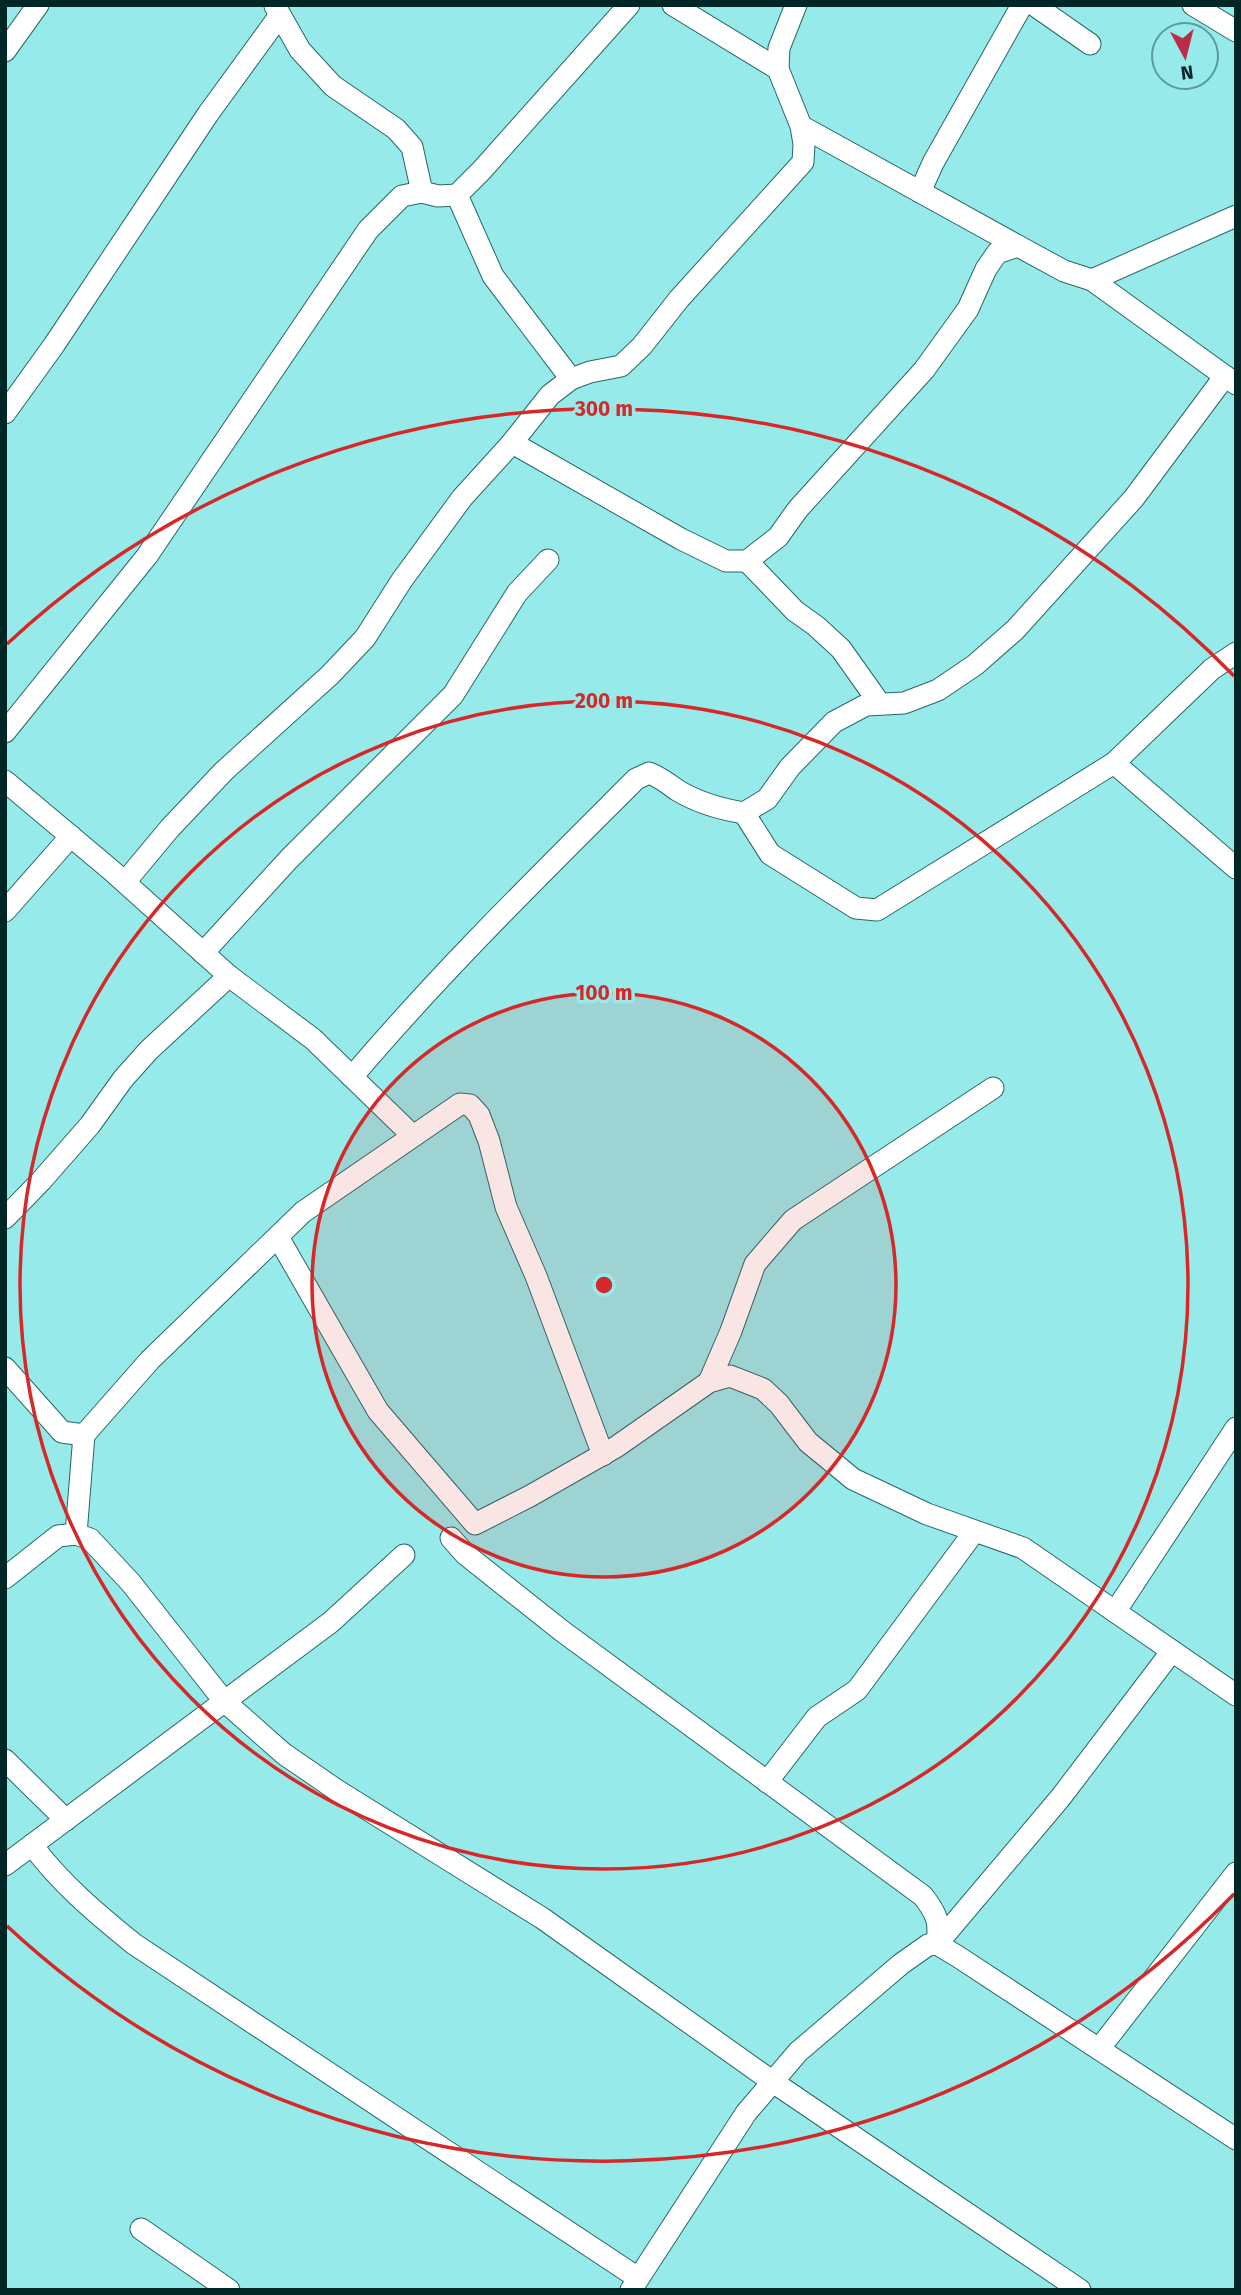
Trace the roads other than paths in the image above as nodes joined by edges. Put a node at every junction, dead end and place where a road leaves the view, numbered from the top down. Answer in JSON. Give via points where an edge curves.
{"nodes":[{"id":1,"x":38,"y":5,"type":"edge"},
{"id":2,"x":629,"y":5,"type":"edge"},
{"id":3,"x":673,"y":5,"type":"edge"},
{"id":4,"x":796,"y":5,"type":"edge"},
{"id":5,"x":1022,"y":5,"type":"edge"},
{"id":6,"x":1034,"y":5,"type":"edge"},
{"id":7,"x":1193,"y":5,"type":"edge"},
{"id":8,"x":277,"y":10,"type":"edge"},
{"id":9,"x":1236,"y":30,"type":"edge"},
{"id":10,"x":1090,"y":44,"type":"dead end"},
{"id":11,"x":5,"y":51,"type":"edge"},
{"id":12,"x":778,"y":69,"type":"junction"},
{"id":13,"x":801,"y":126,"type":"junction"},
{"id":14,"x":422,"y":192,"type":"junction"},
{"id":15,"x":920,"y":192,"type":"junction"},
{"id":16,"x":457,"y":195,"type":"junction"},
{"id":17,"x":1236,"y":216,"type":"edge"},
{"id":18,"x":1018,"y":246,"type":"junction"},
{"id":19,"x":1092,"y":280,"type":"junction"},
{"id":20,"x":571,"y":379,"type":"junction"},
{"id":21,"x":1230,"y":380,"type":"edge"},
{"id":22,"x":5,"y":413,"type":"edge"},
{"id":23,"x":511,"y":444,"type":"junction"},
{"id":24,"x":548,"y":560,"type":"dead end"},
{"id":25,"x":747,"y":561,"type":"junction"},
{"id":26,"x":1236,"y":653,"type":"edge"},
{"id":27,"x":880,"y":704,"type":"junction"},
{"id":28,"x":5,"y":732,"type":"edge"},
{"id":29,"x":1114,"y":763,"type":"junction"},
{"id":30,"x":5,"y":781,"type":"edge"},
{"id":31,"x":744,"y":813,"type":"junction"},
{"id":32,"x":71,"y":836,"type":"junction"},
{"id":33,"x":1236,"y":868,"type":"edge"},
{"id":34,"x":125,"y":882,"type":"junction"},
{"id":35,"x":5,"y":911,"type":"edge"},
{"id":36,"x":203,"y":953,"type":"junction"},
{"id":37,"x":229,"y":976,"type":"junction"},
{"id":38,"x":352,"y":1077,"type":"junction"},
{"id":39,"x":993,"y":1088,"type":"dead end"},
{"id":40,"x":414,"y":1136,"type":"junction"},
{"id":41,"x":5,"y":1218,"type":"edge"},
{"id":42,"x":278,"y":1237,"type":"junction"},
{"id":43,"x":5,"y":1368,"type":"edge"},
{"id":44,"x":709,"y":1382,"type":"junction"},
{"id":45,"x":1236,"y":1428,"type":"edge"},
{"id":46,"x":85,"y":1435,"type":"junction"},
{"id":47,"x":603,"y":1455,"type":"junction"},
{"id":48,"x":974,"y":1532,"type":"junction"},
{"id":49,"x":76,"y":1534,"type":"junction"},
{"id":50,"x":451,"y":1538,"type":"dead end"},
{"id":51,"x":404,"y":1555,"type":"dead end"},
{"id":52,"x":5,"y":1578,"type":"edge"},
{"id":53,"x":1115,"y":1612,"type":"junction"},
{"id":54,"x":1172,"y":1651,"type":"junction"},
{"id":55,"x":1236,"y":1695,"type":"edge"},
{"id":56,"x":224,"y":1701,"type":"junction"},
{"id":57,"x":5,"y":1760,"type":"edge"},
{"id":58,"x":767,"y":1782,"type":"junction"},
{"id":59,"x":66,"y":1820,"type":"junction"},
{"id":60,"x":32,"y":1845,"type":"junction"},
{"id":61,"x":5,"y":1865,"type":"edge"},
{"id":62,"x":1236,"y":1873,"type":"edge"},
{"id":63,"x":937,"y":1944,"type":"junction"},
{"id":64,"x":1099,"y":2049,"type":"junction"},
{"id":65,"x":773,"y":2082,"type":"junction"},
{"id":66,"x":1236,"y":2139,"type":"edge"},
{"id":67,"x":141,"y":2229,"type":"dead end"},
{"id":68,"x":634,"y":2284,"type":"edge"},
{"id":69,"x":229,"y":2290,"type":"edge"},
{"id":70,"x":1080,"y":2290,"type":"edge"}],
"edges":[{"from":1,"to":11,"type":"street"},
{"from":2,"to":16,"type":"street"},
{"from":3,"to":12,"type":"street"},
{"from":4,"to":12,"type":"street","via":[[779,48]]},
{"from":5,"to":15,"type":"street"},
{"from":6,"to":10,"type":"street"},
{"from":7,"to":9,"type":"street"},
{"from":8,"to":14,"type":"street","via":[[300,50],[333,86],[396,129],[412,147]]},
{"from":8,"to":22,"type":"street"},
{"from":12,"to":13,"type":"street"},
{"from":13,"to":15,"type":"street"},
{"from":13,"to":20,"type":"street","via":[[803,162],[642,346],[621,366]]},
{"from":14,"to":16,"type":"street"},
{"from":14,"to":28,"type":"street","via":[[402,195],[368,230],[147,555]]},
{"from":15,"to":18,"type":"street"},
{"from":16,"to":20,"type":"street","via":[[493,275]]},
{"from":17,"to":19,"type":"street"},
{"from":18,"to":19,"type":"street"},
{"from":18,"to":25,"type":"street","via":[[997,253],[968,309],[924,370],[778,537]]},
{"from":19,"to":21,"type":"street"},
{"from":20,"to":23,"type":"street","via":[[551,395]]},
{"from":21,"to":27,"type":"street","via":[[1134,498],[1015,629],[938,690],[904,703]]},
{"from":23,"to":25,"type":"street","via":[[681,539],[726,561]]},
{"from":23,"to":34,"type":"street","via":[[461,498],[365,638],[224,771]]},
{"from":24,"to":36,"type":"street","via":[[517,593],[453,695],[289,859]]},
{"from":25,"to":27,"type":"street","via":[[795,611],[841,649]]},
{"from":26,"to":29,"type":"street","via":[[1212,669]]},
{"from":27,"to":31,"type":"street","via":[[866,705],[834,722],[790,767],[767,799]]},
{"from":29,"to":31,"type":"street","via":[[877,910],[856,908],[770,854]]},
{"from":29,"to":33,"type":"street"},
{"from":30,"to":32,"type":"street"},
{"from":31,"to":38,"type":"street","via":[[716,809],[649,773],[636,779],[499,915]]},
{"from":32,"to":34,"type":"street"},
{"from":32,"to":35,"type":"street"},
{"from":34,"to":36,"type":"street"},
{"from":36,"to":37,"type":"street"},
{"from":37,"to":38,"type":"street","via":[[313,1039]]},
{"from":37,"to":41,"type":"street","via":[[149,1049],[90,1125]]},
{"from":38,"to":40,"type":"street"},
{"from":39,"to":44,"type":"street","via":[[793,1220],[755,1264]]},
{"from":40,"to":42,"type":"street","via":[[303,1212]]},
{"from":40,"to":47,"type":"street","via":[[460,1104],[476,1110],[489,1140],[506,1207]]},
{"from":42,"to":46,"type":"street","via":[[150,1360]]},
{"from":42,"to":47,"type":"street","via":[[378,1410],[475,1524]]},
{"from":43,"to":46,"type":"street","via":[[62,1432]]},
{"from":44,"to":47,"type":"street"},
{"from":44,"to":48,"type":"street","via":[[730,1376],[763,1389],[808,1442],[853,1479]]},
{"from":45,"to":53,"type":"street"},
{"from":46,"to":49,"type":"street"},
{"from":48,"to":53,"type":"street","via":[[1023,1548]]},
{"from":48,"to":58,"type":"street","via":[[857,1690],[817,1717]]},
{"from":49,"to":52,"type":"street","via":[[58,1536]]},
{"from":49,"to":56,"type":"street","via":[[90,1539],[131,1583]]},
{"from":50,"to":58,"type":"street","via":[[562,1631]]},
{"from":51,"to":56,"type":"street","via":[[331,1622]]},
{"from":53,"to":54,"type":"street"},
{"from":54,"to":55,"type":"street"},
{"from":54,"to":63,"type":"street","via":[[1061,1797]]},
{"from":56,"to":59,"type":"street"},
{"from":56,"to":65,"type":"street","via":[[284,1754],[542,1918]]},
{"from":57,"to":59,"type":"street"},
{"from":58,"to":63,"type":"street","via":[[923,1896],[940,1925]]},
{"from":59,"to":60,"type":"street"},
{"from":60,"to":61,"type":"street"},
{"from":60,"to":68,"type":"street","via":[[52,1871],[134,1944]]},
{"from":62,"to":64,"type":"street"},
{"from":63,"to":64,"type":"street"},
{"from":63,"to":65,"type":"street","via":[[901,1964],[798,2052]]},
{"from":64,"to":66,"type":"street"},
{"from":65,"to":68,"type":"street","via":[[746,2113]]},
{"from":65,"to":70,"type":"street"},
{"from":67,"to":69,"type":"street"}]}
